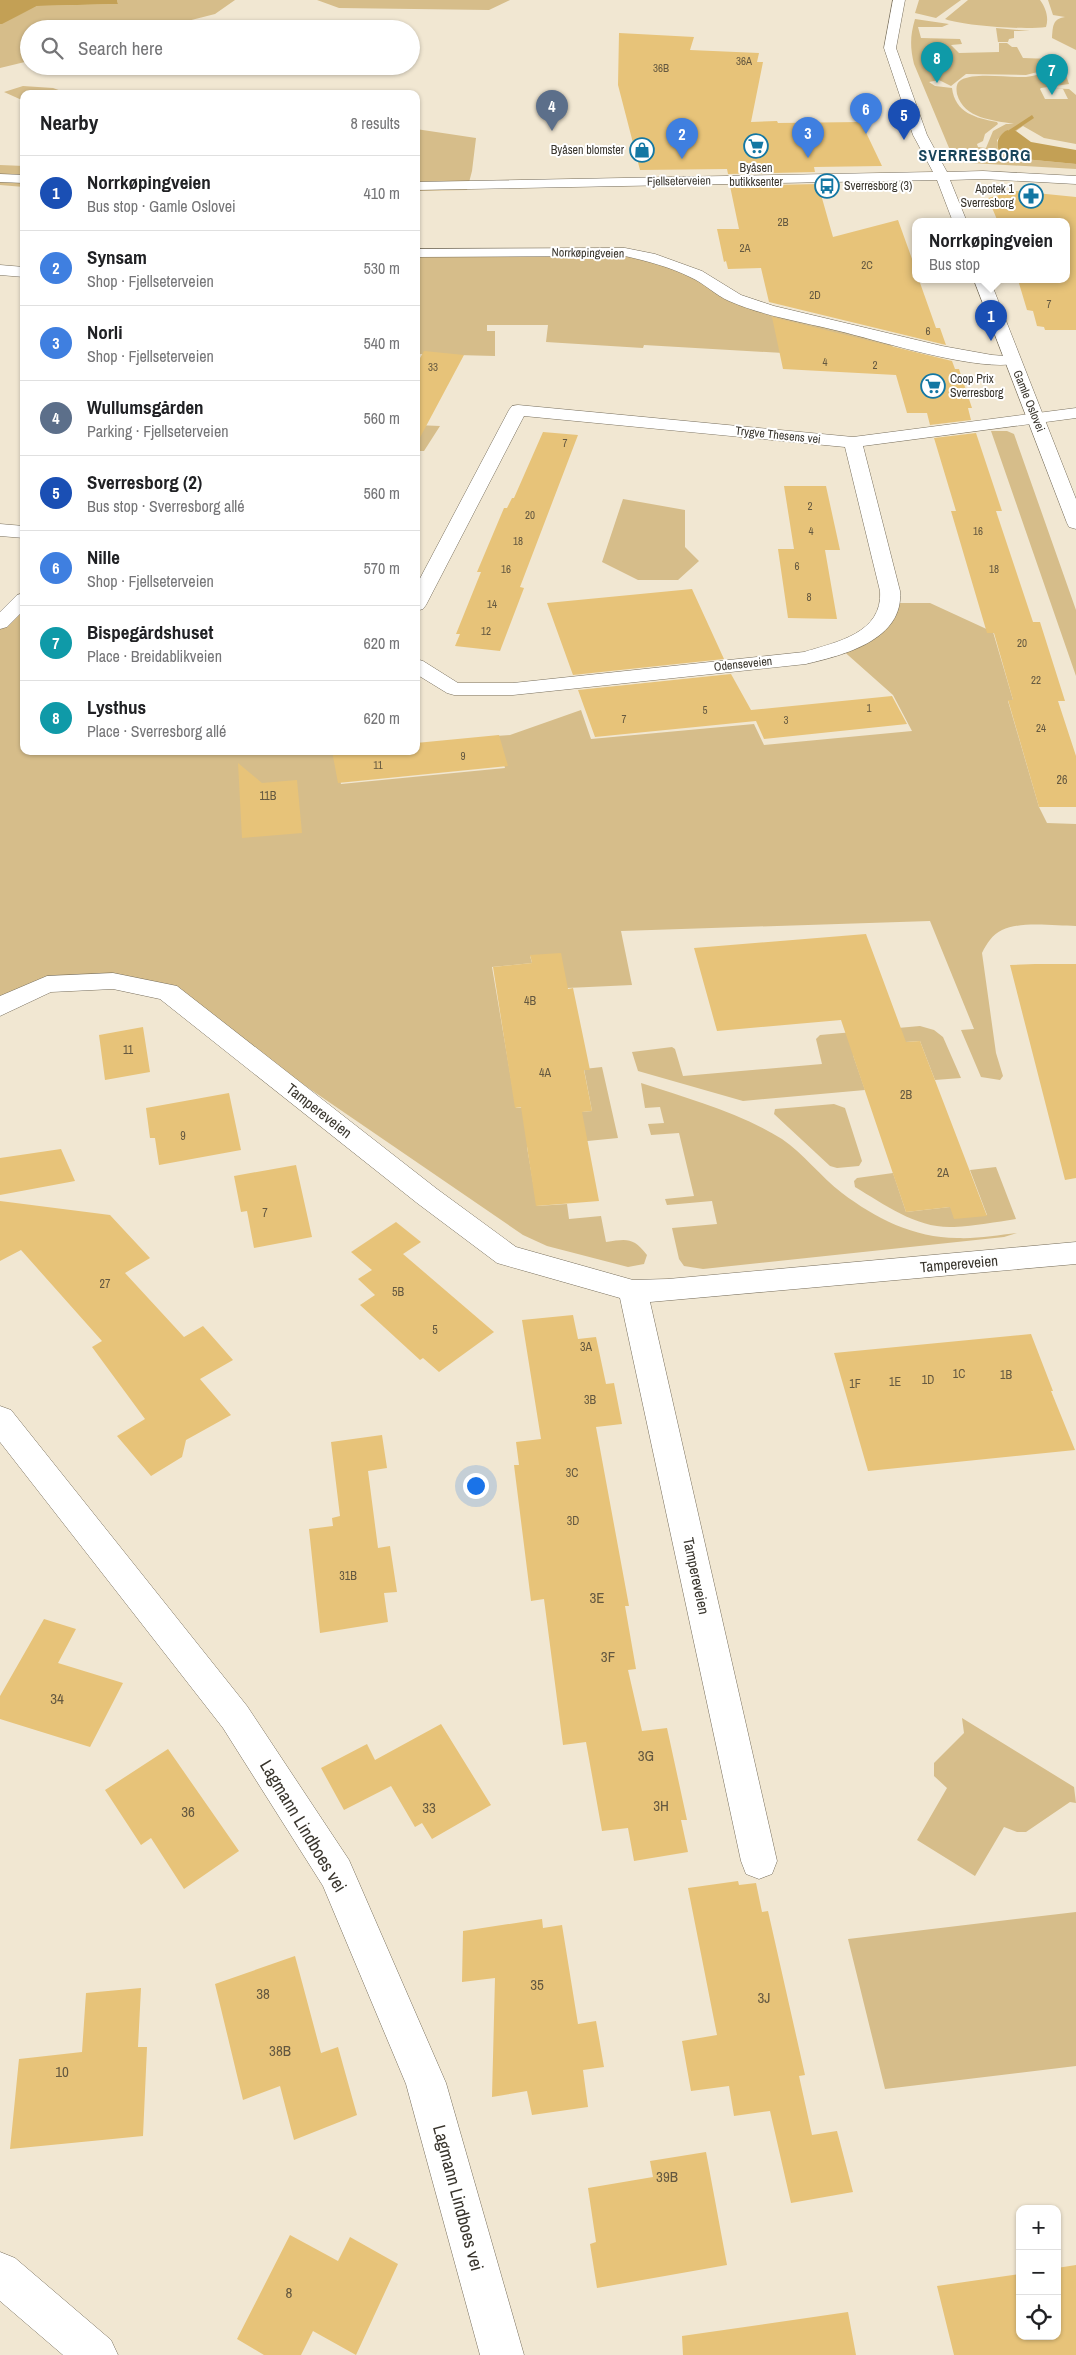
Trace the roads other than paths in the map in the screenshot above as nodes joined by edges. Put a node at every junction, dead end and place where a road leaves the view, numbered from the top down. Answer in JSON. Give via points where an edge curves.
{"nodes":[{"id":1,"x":899,"y":0,"type":"edge"},
{"id":2,"x":942,"y":176,"type":"junction"},
{"id":3,"x":0,"y":178,"type":"edge"},
{"id":4,"x":20,"y":180,"type":"edge"},
{"id":5,"x":1076,"y":180,"type":"edge"},
{"id":6,"x":420,"y":186,"type":"edge"},
{"id":7,"x":958,"y":218,"type":"edge"},
{"id":8,"x":420,"y":254,"type":"edge"},
{"id":9,"x":0,"y":270,"type":"edge"},
{"id":10,"x":20,"y":272,"type":"edge"},
{"id":11,"x":983,"y":283,"type":"edge"},
{"id":12,"x":1012,"y":360,"type":"junction"},
{"id":13,"x":1076,"y":413,"type":"edge"},
{"id":14,"x":1036,"y":418,"type":"junction"},
{"id":15,"x":853,"y":442,"type":"junction"},
{"id":16,"x":1076,"y":523,"type":"edge"},
{"id":17,"x":0,"y":530,"type":"edge"},
{"id":18,"x":20,"y":532,"type":"edge"},
{"id":19,"x":420,"y":597,"type":"edge"},
{"id":20,"x":20,"y":603,"type":"edge"},
{"id":21,"x":0,"y":623,"type":"edge"},
{"id":22,"x":420,"y":668,"type":"edge"},
{"id":23,"x":0,"y":1008,"type":"edge"},
{"id":24,"x":1076,"y":1253,"type":"edge"},
{"id":25,"x":633,"y":1291,"type":"junction"},
{"id":26,"x":0,"y":1419,"type":"edge"},
{"id":27,"x":759,"y":1862,"type":"dead end"},
{"id":28,"x":0,"y":2273,"type":"edge"},
{"id":29,"x":96,"y":2355,"type":"edge"},
{"id":30,"x":502,"y":2355,"type":"edge"}],
"edges":[{"from":1,"to":2,"type":"street","via":[[890,48],[920,134]]},
{"from":2,"to":5,"type":"street","name":"Fjellseterveien"},
{"from":2,"to":6,"type":"street","name":"Fjellseterveien"},
{"from":2,"to":7,"type":"street"},
{"from":3,"to":4,"type":"street"},
{"from":8,"to":12,"type":"street","name":"Norrkøpingveien","via":[[625,252],[650,257],[696,274],[735,298],[770,310],[942,351],[992,360]]},
{"from":9,"to":10,"type":"street"},
{"from":11,"to":12,"type":"street","name":"Gamle Oslovei"},
{"from":12,"to":14,"type":"street","name":"Gamle Oslovei"},
{"from":13,"to":14,"type":"street","name":"Trygve Thesens vei"},
{"from":14,"to":15,"type":"street","name":"Trygve Thesens vei"},
{"from":14,"to":16,"type":"street","name":"Gamle Oslovei"},
{"from":15,"to":19,"type":"street","name":"Trygve Thesens vei","via":[[518,410]]},
{"from":15,"to":22,"type":"street","name":"Odenseveien","via":[[890,592],[888,614],[858,641],[806,658],[513,689],[454,689]]},
{"from":17,"to":18,"type":"street"},
{"from":20,"to":21,"type":"street"},
{"from":23,"to":25,"type":"street","name":"Tampereveien","via":[[47,984],[113,981],[168,992],[507,1255]]},
{"from":24,"to":25,"type":"street","name":"Tampereveien"},
{"from":25,"to":27,"type":"street","name":"Tampereveien"},
{"from":26,"to":30,"type":"street","name":"Lagmann Lindboes vei","via":[[235,1717],[336,1872],[426,2083]]},
{"from":28,"to":29,"type":"street"}]}
